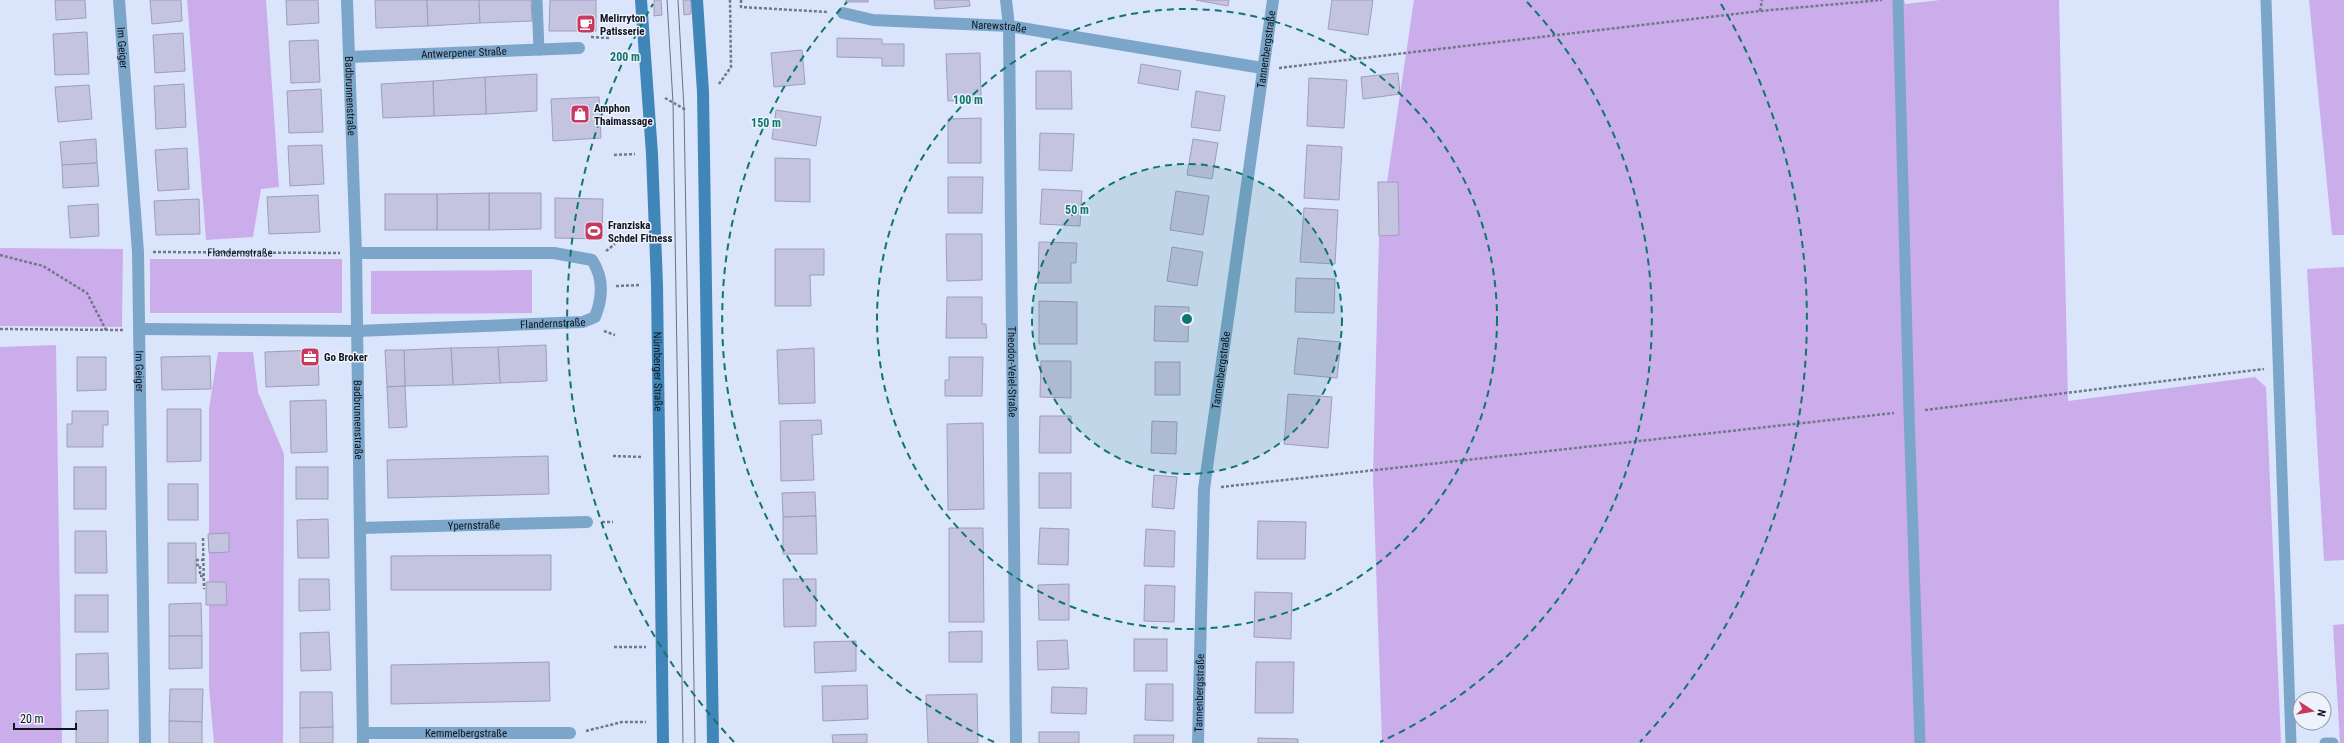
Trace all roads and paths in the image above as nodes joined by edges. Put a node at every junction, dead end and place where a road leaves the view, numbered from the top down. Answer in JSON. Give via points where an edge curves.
{"nodes":[{"id":1,"x":119,"y":0,"type":"edge"},
{"id":2,"x":347,"y":0,"type":"edge"},
{"id":3,"x":537,"y":0,"type":"edge"},
{"id":4,"x":641,"y":0,"type":"edge"},
{"id":5,"x":697,"y":0,"type":"edge"},
{"id":6,"x":730,"y":0,"type":"edge"},
{"id":7,"x":741,"y":0,"type":"edge"},
{"id":8,"x":1006,"y":0,"type":"edge"},
{"id":9,"x":1273,"y":0,"type":"edge"},
{"id":10,"x":1762,"y":0,"type":"edge"},
{"id":11,"x":1886,"y":0,"type":"edge"},
{"id":12,"x":1898,"y":0,"type":"edge"},
{"id":13,"x":2266,"y":0,"type":"edge"},
{"id":14,"x":1760,"y":11,"type":"junction"},
{"id":15,"x":843,"y":13,"type":"joint"},
{"id":16,"x":1009,"y":26,"type":"junction"},
{"id":17,"x":579,"y":48,"type":"dead end"},
{"id":18,"x":539,"y":50,"type":"junction"},
{"id":19,"x":349,"y":56,"type":"junction"},
{"id":20,"x":1262,"y":68,"type":"junction"},
{"id":21,"x":717,"y":88,"type":"dead end"},
{"id":22,"x":663,"y":103,"type":"dead end"},
{"id":23,"x":691,"y":112,"type":"dead end"},
{"id":24,"x":652,"y":154,"type":"junction"},
{"id":25,"x":614,"y":155,"type":"dead end"},
{"id":26,"x":138,"y":252,"type":"junction"},
{"id":27,"x":356,"y":253,"type":"junction"},
{"id":28,"x":0,"y":255,"type":"edge"},
{"id":29,"x":657,"y":285,"type":"junction"},
{"id":30,"x":616,"y":286,"type":"dead end"},
{"id":31,"x":0,"y":329,"type":"edge"},
{"id":32,"x":140,"y":329,"type":"junction"},
{"id":33,"x":356,"y":331,"type":"junction"},
{"id":34,"x":2278,"y":367,"type":"junction"},
{"id":35,"x":1908,"y":412,"type":"junction"},
{"id":36,"x":613,"y":456,"type":"dead end"},
{"id":37,"x":661,"y":458,"type":"junction"},
{"id":38,"x":1204,"y":489,"type":"junction"},
{"id":39,"x":587,"y":522,"type":"dead end"},
{"id":40,"x":360,"y":528,"type":"junction"},
{"id":41,"x":203,"y":538,"type":"dead end"},
{"id":42,"x":196,"y":560,"type":"dead end"},
{"id":43,"x":203,"y":560,"type":"junction"},
{"id":44,"x":196,"y":565,"type":"dead end"},
{"id":45,"x":203,"y":576,"type":"junction"},
{"id":46,"x":204,"y":589,"type":"dead end"},
{"id":47,"x":614,"y":647,"type":"dead end"},
{"id":48,"x":663,"y":647,"type":"junction"},
{"id":49,"x":663,"y":722,"type":"junction"},
{"id":50,"x":570,"y":733,"type":"joint"},
{"id":51,"x":363,"y":738,"type":"edge"},
{"id":52,"x":145,"y":743,"type":"edge"},
{"id":53,"x":663,"y":743,"type":"edge"},
{"id":54,"x":713,"y":743,"type":"edge"},
{"id":55,"x":1016,"y":743,"type":"edge"},
{"id":56,"x":1198,"y":743,"type":"edge"},
{"id":57,"x":1920,"y":743,"type":"edge"},
{"id":58,"x":2291,"y":743,"type":"edge"},
{"id":59,"x":2325,"y":743,"type":"edge"},
{"id":60,"x":2333,"y":743,"type":"edge"}],
"edges":[{"from":1,"to":26,"type":"street","name":"Im Geiger"},
{"from":2,"to":19,"type":"street","name":"Badbrunnenstraße"},
{"from":3,"to":18,"type":"lane"},
{"from":4,"to":24,"type":"main road","name":"Nürnberger Straße"},
{"from":5,"to":54,"type":"main road","via":[[703,92]]},
{"from":6,"to":21,"type":"path","via":[[731,67]]},
{"from":7,"to":15,"type":"path","via":[[741,7]]},
{"from":8,"to":16,"type":"street","name":"Theodor-Veiel-Straße"},
{"from":9,"to":20,"type":"street","name":"Tannenbergstraße"},
{"from":10,"to":14,"type":"path"},
{"from":11,"to":14,"type":"path"},
{"from":12,"to":35,"type":"lane"},
{"from":13,"to":34,"type":"lane"},
{"from":14,"to":20,"type":"path","via":[[1283,68]]},
{"from":15,"to":16,"type":"street","name":"Narewstraße","via":[[873,20]]},
{"from":16,"to":20,"type":"street","name":"Narewstraße"},
{"from":16,"to":55,"type":"street","name":"Theodor-Veiel-Straße"},
{"from":17,"to":18,"type":"street","name":"Antwerpener Straße"},
{"from":18,"to":19,"type":"street","name":"Antwerpener Straße"},
{"from":19,"to":27,"type":"street","name":"Badbrunnenstraße"},
{"from":20,"to":38,"type":"street","name":"Tannenbergstraße"},
{"from":22,"to":23,"type":"path","via":[[662,98],[665,98]]},
{"from":24,"to":25,"type":"path"},
{"from":24,"to":29,"type":"main road","name":"Nürnberger Straße"},
{"from":26,"to":27,"type":"path","name":"Flandernstraße"},
{"from":26,"to":32,"type":"street","name":"Im Geiger"},
{"from":27,"to":33,"type":"street","name":"Badbrunnenstraße"},
{"from":27,"to":33,"type":"street","name":"Flandernstraße","via":[[554,253],[592,260],[602,283],[600,304],[595,317],[583,322]]},
{"from":28,"to":31,"type":"path","via":[[43,266],[87,293],[106,330]]},
{"from":29,"to":30,"type":"path"},
{"from":29,"to":37,"type":"main road","name":"Nürnberger Straße"},
{"from":32,"to":33,"type":"street","name":"Flandernstraße"},
{"from":32,"to":52,"type":"street","name":"Im Geiger"},
{"from":33,"to":40,"type":"street","name":"Badbrunnenstraße"},
{"from":34,"to":35,"type":"path"},
{"from":34,"to":58,"type":"lane"},
{"from":35,"to":38,"type":"path"},
{"from":35,"to":57,"type":"lane"},
{"from":36,"to":37,"type":"path"},
{"from":37,"to":48,"type":"main road","name":"Nürnberger Straße"},
{"from":38,"to":56,"type":"street","name":"Tannenbergstraße"},
{"from":39,"to":40,"type":"street","name":"Ypernstraße"},
{"from":40,"to":51,"type":"street","name":"Badbrunnenstraße"},
{"from":41,"to":43,"type":"path"},
{"from":42,"to":43,"type":"path"},
{"from":43,"to":45,"type":"path"},
{"from":44,"to":45,"type":"path","via":[[200,565],[200,576]]},
{"from":45,"to":46,"type":"path"},
{"from":47,"to":48,"type":"path"},
{"from":48,"to":49,"type":"main road","name":"Nürnberger Straße"},
{"from":49,"to":50,"type":"path","via":[[622,722],[580,733]]},
{"from":49,"to":53,"type":"main road","name":"Nürnberger Straße"},
{"from":50,"to":51,"type":"street","name":"Kemmelbergstraße"},
{"from":59,"to":60,"type":"lane"}]}
